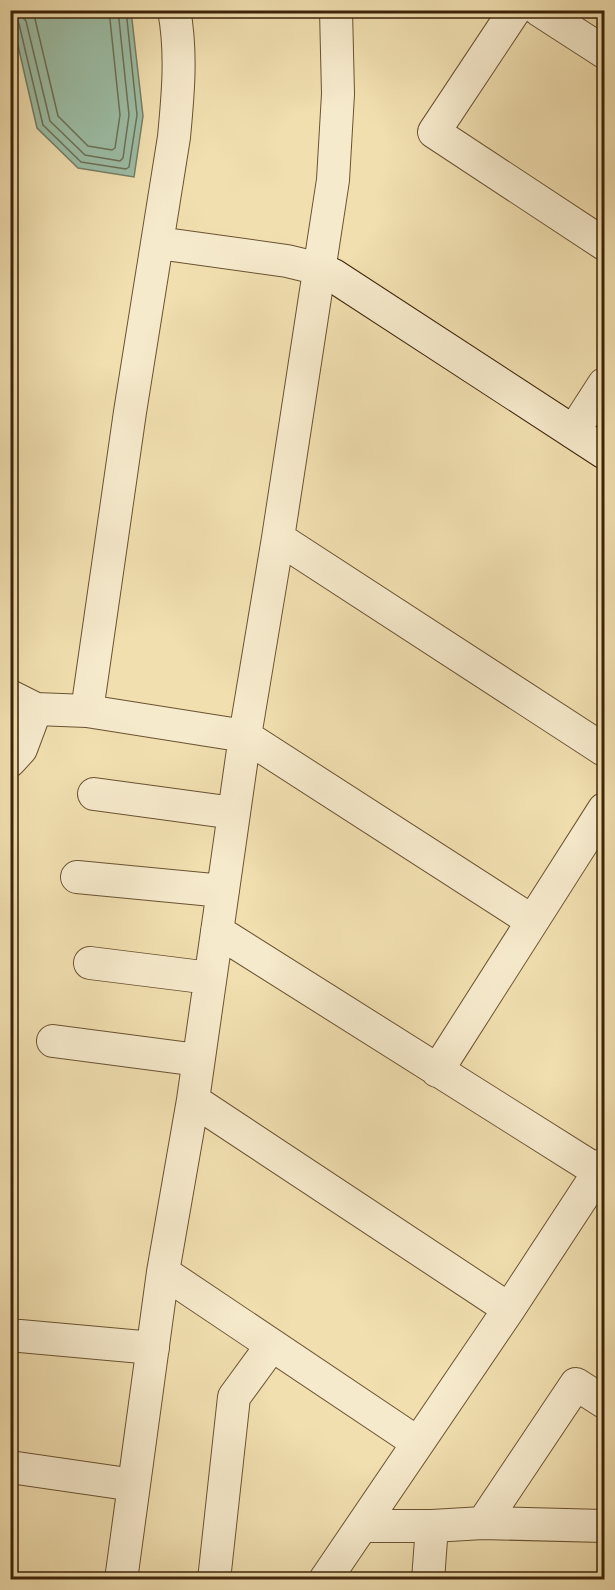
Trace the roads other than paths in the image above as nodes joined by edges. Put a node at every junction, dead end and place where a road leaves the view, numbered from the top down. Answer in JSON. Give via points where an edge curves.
{"nodes":[{"id":1,"x":174,"y":10,"type":"edge"},
{"id":2,"x":336,"y":10,"type":"edge"},
{"id":3,"x":515,"y":10,"type":"edge"},
{"id":4,"x":538,"y":10,"type":"edge"},
{"id":5,"x":604,"y":52,"type":"edge"},
{"id":6,"x":158,"y":243,"type":"junction"},
{"id":7,"x":604,"y":244,"type":"edge"},
{"id":8,"x":320,"y":269,"type":"junction"},
{"id":9,"x":604,"y":384,"type":"edge"},
{"id":10,"x":573,"y":432,"type":"junction"},
{"id":11,"x":604,"y":452,"type":"edge"},
{"id":12,"x":278,"y":538,"type":"junction"},
{"id":13,"x":23,"y":703,"type":"edge"},
{"id":14,"x":87,"y":711,"type":"junction"},
{"id":15,"x":245,"y":736,"type":"junction"},
{"id":16,"x":604,"y":750,"type":"edge"},
{"id":17,"x":10,"y":761,"type":"edge"},
{"id":18,"x":94,"y":794,"type":"dead end"},
{"id":19,"x":604,"y":809,"type":"edge"},
{"id":20,"x":234,"y":813,"type":"junction"},
{"id":21,"x":77,"y":877,"type":"dead end"},
{"id":22,"x":223,"y":891,"type":"junction"},
{"id":23,"x":532,"y":921,"type":"junction"},
{"id":24,"x":217,"y":931,"type":"junction"},
{"id":25,"x":90,"y":963,"type":"dead end"},
{"id":26,"x":210,"y":978,"type":"junction"},
{"id":27,"x":52,"y":1041,"type":"dead end"},
{"id":28,"x":198,"y":1060,"type":"junction"},
{"id":29,"x":437,"y":1071,"type":"junction"},
{"id":30,"x":193,"y":1100,"type":"junction"},
{"id":31,"x":603,"y":1170,"type":"edge"},
{"id":32,"x":163,"y":1272,"type":"junction"},
{"id":33,"x":509,"y":1310,"type":"junction"},
{"id":34,"x":20,"y":1336,"type":"dead end"},
{"id":35,"x":272,"y":1345,"type":"junction"},
{"id":36,"x":153,"y":1348,"type":"junction"},
{"id":37,"x":604,"y":1402,"type":"edge"},
{"id":38,"x":418,"y":1443,"type":"junction"},
{"id":39,"x":10,"y":1467,"type":"edge"},
{"id":40,"x":134,"y":1485,"type":"junction"},
{"id":41,"x":483,"y":1523,"type":"junction"},
{"id":42,"x":362,"y":1526,"type":"junction"},
{"id":43,"x":432,"y":1526,"type":"junction"},
{"id":44,"x":604,"y":1527,"type":"edge"},
{"id":45,"x":121,"y":1580,"type":"edge"},
{"id":46,"x":214,"y":1580,"type":"edge"},
{"id":47,"x":325,"y":1580,"type":"edge"},
{"id":48,"x":428,"y":1580,"type":"edge"}],
"edges":[{"from":1,"to":6,"type":"street","via":[[178,95]]},
{"from":2,"to":8,"type":"street","via":[[338,105],[333,180]]},
{"from":3,"to":7,"type":"street","via":[[434,132]]},
{"from":4,"to":5,"type":"street"},
{"from":6,"to":8,"type":"street"},
{"from":6,"to":14,"type":"street"},
{"from":8,"to":10,"type":"street"},
{"from":8,"to":12,"type":"street"},
{"from":9,"to":10,"type":"street"},
{"from":10,"to":11,"type":"street"},
{"from":12,"to":15,"type":"street"},
{"from":12,"to":16,"type":"street"},
{"from":13,"to":14,"type":"street"},
{"from":13,"to":17,"type":"street","via":[[21,749]]},
{"from":14,"to":15,"type":"street"},
{"from":15,"to":20,"type":"street"},
{"from":15,"to":23,"type":"street"},
{"from":18,"to":20,"type":"street"},
{"from":19,"to":23,"type":"street"},
{"from":20,"to":22,"type":"street"},
{"from":21,"to":22,"type":"street"},
{"from":22,"to":24,"type":"street"},
{"from":23,"to":29,"type":"street"},
{"from":24,"to":26,"type":"street"},
{"from":24,"to":29,"type":"street"},
{"from":25,"to":26,"type":"street"},
{"from":26,"to":28,"type":"street"},
{"from":27,"to":28,"type":"street"},
{"from":28,"to":30,"type":"street"},
{"from":29,"to":31,"type":"street"},
{"from":30,"to":32,"type":"street"},
{"from":30,"to":33,"type":"street"},
{"from":31,"to":33,"type":"street"},
{"from":32,"to":35,"type":"street"},
{"from":32,"to":36,"type":"street"},
{"from":33,"to":38,"type":"street"},
{"from":34,"to":36,"type":"street"},
{"from":35,"to":38,"type":"street"},
{"from":35,"to":46,"type":"street","via":[[234,1397]]},
{"from":36,"to":40,"type":"street"},
{"from":37,"to":41,"type":"street","via":[[576,1384]]},
{"from":38,"to":42,"type":"street"},
{"from":39,"to":40,"type":"street"},
{"from":40,"to":45,"type":"street"},
{"from":41,"to":43,"type":"street"},
{"from":41,"to":44,"type":"street"},
{"from":42,"to":43,"type":"street"},
{"from":42,"to":47,"type":"street"},
{"from":43,"to":48,"type":"street"}]}
